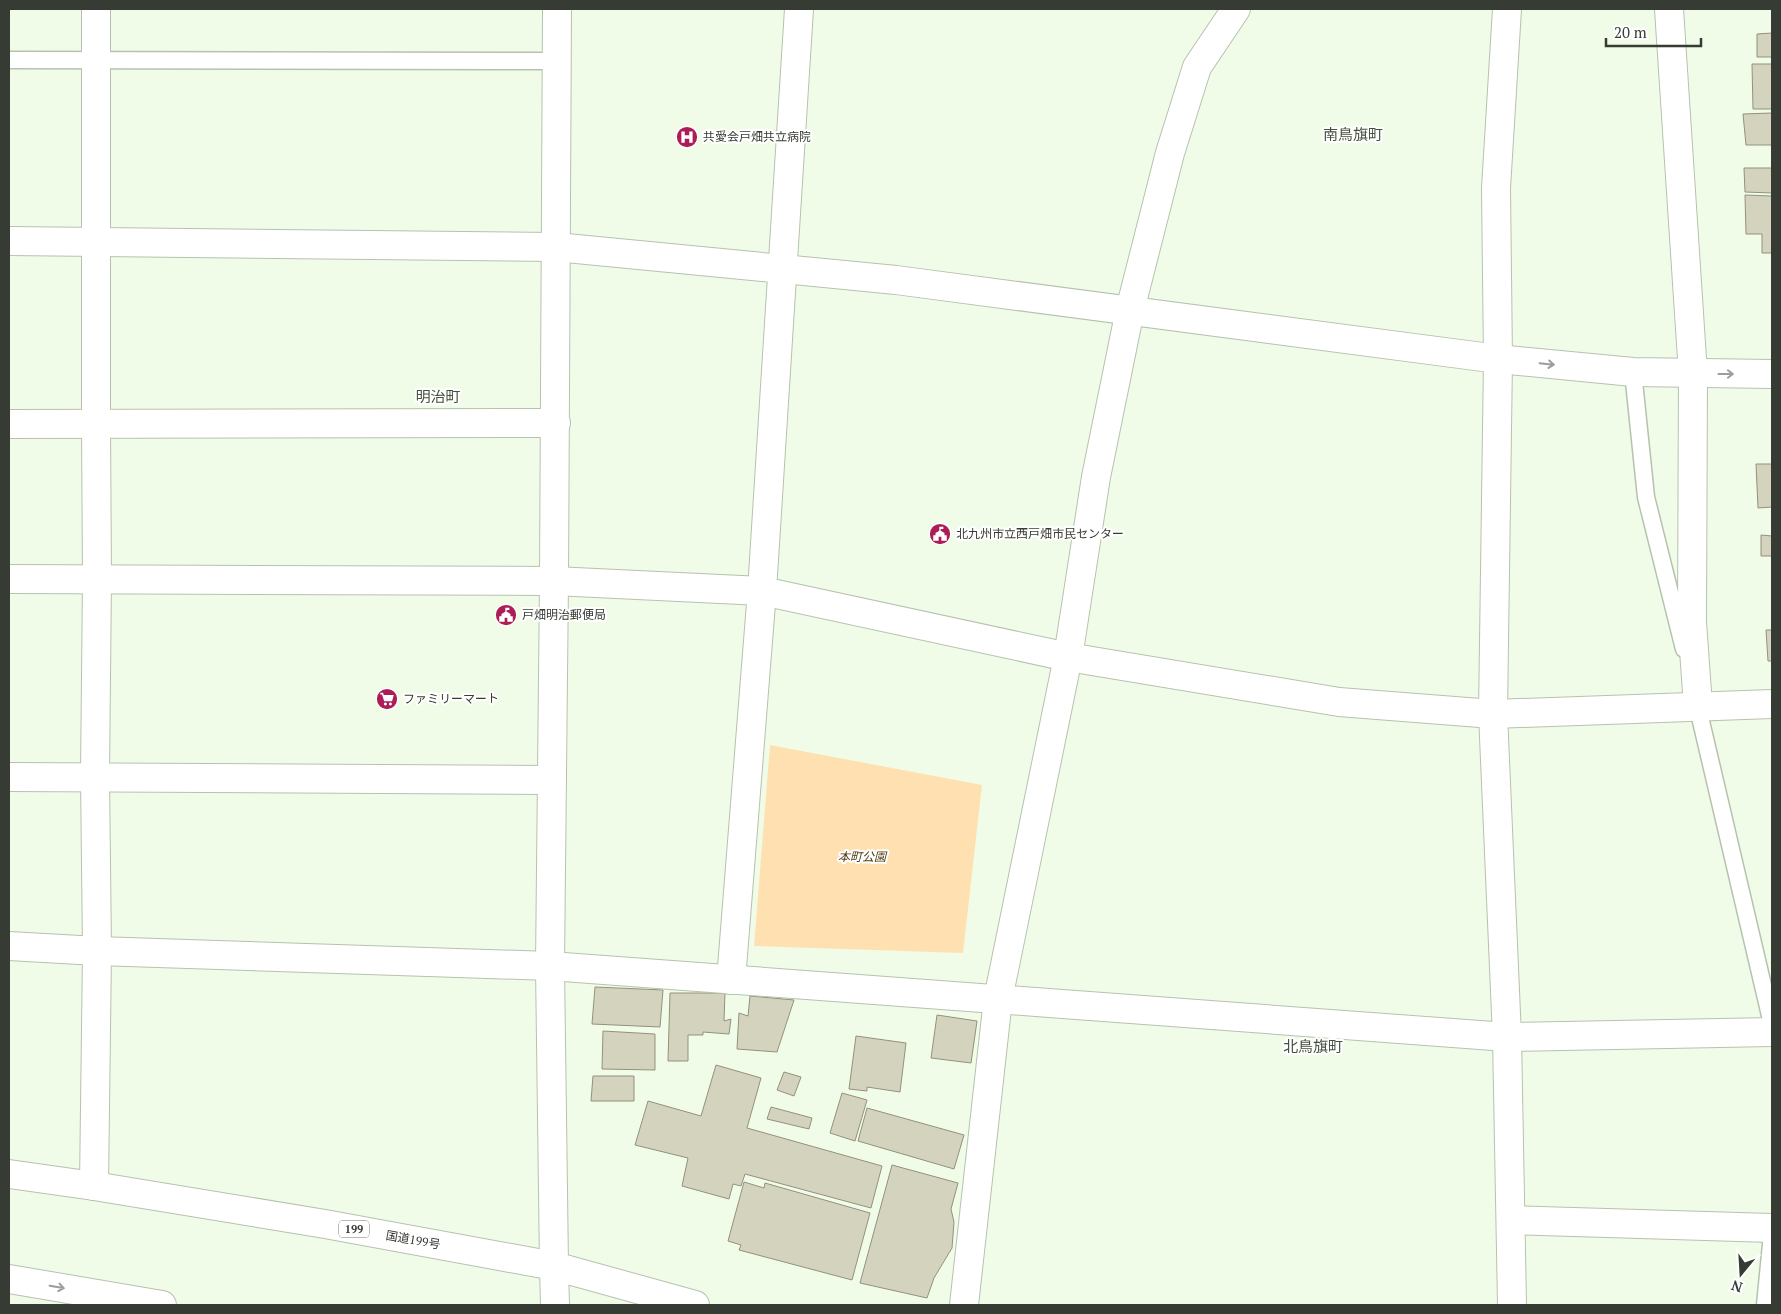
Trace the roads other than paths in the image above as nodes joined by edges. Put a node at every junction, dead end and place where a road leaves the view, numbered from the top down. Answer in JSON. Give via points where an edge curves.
{"nodes":[{"id":1,"x":96,"y":9,"type":"edge"},
{"id":2,"x":557,"y":9,"type":"edge"},
{"id":3,"x":799,"y":9,"type":"edge"},
{"id":4,"x":1236,"y":9,"type":"edge"},
{"id":5,"x":1507,"y":9,"type":"edge"},
{"id":6,"x":1669,"y":9,"type":"edge"},
{"id":7,"x":9,"y":60,"type":"edge"},
{"id":8,"x":96,"y":60,"type":"junction"},
{"id":9,"x":557,"y":61,"type":"junction"},
{"id":10,"x":9,"y":241,"type":"edge"},
{"id":11,"x":96,"y":241,"type":"junction"},
{"id":12,"x":556,"y":246,"type":"junction"},
{"id":13,"x":781,"y":270,"type":"junction"},
{"id":14,"x":1130,"y":310,"type":"junction"},
{"id":15,"x":1498,"y":359,"type":"junction"},
{"id":16,"x":1633,"y":372,"type":"junction"},
{"id":17,"x":1693,"y":374,"type":"junction"},
{"id":18,"x":1772,"y":374,"type":"edge"},
{"id":19,"x":556,"y":423,"type":"junction"},
{"id":20,"x":9,"y":424,"type":"edge"},
{"id":21,"x":96,"y":425,"type":"junction"},
{"id":22,"x":9,"y":578,"type":"edge"},
{"id":23,"x":97,"y":579,"type":"junction"},
{"id":24,"x":554,"y":582,"type":"junction"},
{"id":25,"x":762,"y":591,"type":"junction"},
{"id":26,"x":1068,"y":658,"type":"junction"},
{"id":27,"x":1772,"y":704,"type":"edge"},
{"id":28,"x":1698,"y":706,"type":"junction"},
{"id":29,"x":1494,"y":714,"type":"junction"},
{"id":30,"x":95,"y":776,"type":"junction"},
{"id":31,"x":9,"y":777,"type":"edge"},
{"id":32,"x":552,"y":780,"type":"junction"},
{"id":33,"x":9,"y":946,"type":"edge"},
{"id":34,"x":97,"y":951,"type":"junction"},
{"id":35,"x":550,"y":966,"type":"junction"},
{"id":36,"x":731,"y":980,"type":"junction"},
{"id":37,"x":998,"y":999,"type":"junction"},
{"id":38,"x":1772,"y":1024,"type":"edge"},
{"id":39,"x":1772,"y":1032,"type":"edge"},
{"id":40,"x":1507,"y":1037,"type":"junction"},
{"id":41,"x":9,"y":1174,"type":"edge"},
{"id":42,"x":94,"y":1186,"type":"junction"},
{"id":43,"x":1510,"y":1220,"type":"junction"},
{"id":44,"x":1772,"y":1228,"type":"edge"},
{"id":45,"x":1772,"y":1234,"type":"edge"},
{"id":46,"x":554,"y":1266,"type":"junction"},
{"id":47,"x":9,"y":1279,"type":"edge"},
{"id":48,"x":162,"y":1305,"type":"edge"},
{"id":49,"x":555,"y":1305,"type":"edge"},
{"id":50,"x":696,"y":1305,"type":"edge"},
{"id":51,"x":964,"y":1305,"type":"edge"},
{"id":52,"x":1512,"y":1305,"type":"edge"},
{"id":53,"x":1765,"y":1305,"type":"edge"}],
"edges":[{"from":1,"to":8,"type":"main road"},
{"from":2,"to":9,"type":"main road"},
{"from":3,"to":13,"type":"main road"},
{"from":4,"to":14,"type":"main road","via":[[1198,66],[1170,153]]},
{"from":5,"to":15,"type":"main road","via":[[1496,188]]},
{"from":6,"to":17,"type":"main road"},
{"from":7,"to":8,"type":"lane"},
{"from":8,"to":9,"type":"lane"},
{"from":8,"to":11,"type":"main road"},
{"from":9,"to":12,"type":"main road"},
{"from":10,"to":11,"type":"main road"},
{"from":11,"to":12,"type":"main road"},
{"from":11,"to":21,"type":"main road"},
{"from":12,"to":13,"type":"main road"},
{"from":12,"to":19,"type":"main road"},
{"from":13,"to":14,"type":"main road","via":[[896,280]]},
{"from":13,"to":25,"type":"main road"},
{"from":14,"to":15,"type":"main road"},
{"from":14,"to":26,"type":"main road","via":[[1096,477]]},
{"from":15,"to":16,"type":"main road","one_way":true},
{"from":15,"to":29,"type":"main road"},
{"from":16,"to":17,"type":"main road"},
{"from":16,"to":28,"type":"lane","via":[[1646,497]]},
{"from":17,"to":18,"type":"main road","one_way":true},
{"from":17,"to":28,"type":"main road","via":[[1692,622]]},
{"from":19,"to":21,"type":"main road"},
{"from":19,"to":24,"type":"main road"},
{"from":20,"to":21,"type":"main road"},
{"from":21,"to":23,"type":"main road"},
{"from":22,"to":23,"type":"main road"},
{"from":23,"to":24,"type":"main road"},
{"from":23,"to":30,"type":"main road"},
{"from":24,"to":25,"type":"main road"},
{"from":24,"to":32,"type":"main road"},
{"from":25,"to":26,"type":"main road"},
{"from":25,"to":36,"type":"main road"},
{"from":26,"to":29,"type":"main road","via":[[1339,702]]},
{"from":26,"to":37,"type":"main road"},
{"from":27,"to":28,"type":"main road"},
{"from":28,"to":29,"type":"main road"},
{"from":28,"to":38,"type":"lane"},
{"from":29,"to":40,"type":"main road"},
{"from":30,"to":31,"type":"main road"},
{"from":30,"to":32,"type":"main road"},
{"from":30,"to":34,"type":"main road"},
{"from":32,"to":35,"type":"main road"},
{"from":33,"to":34,"type":"main road"},
{"from":34,"to":35,"type":"main road"},
{"from":34,"to":42,"type":"main road"},
{"from":35,"to":36,"type":"main road"},
{"from":35,"to":46,"type":"main road"},
{"from":36,"to":37,"type":"main road"},
{"from":37,"to":40,"type":"main road"},
{"from":37,"to":51,"type":"main road"},
{"from":39,"to":40,"type":"main road"},
{"from":40,"to":43,"type":"main road"},
{"from":41,"to":42,"type":"main road","name":"国道199号","number":"199"},
{"from":42,"to":46,"type":"main road","name":"国道199号","number":"199"},
{"from":43,"to":44,"type":"main road"},
{"from":43,"to":52,"type":"main road"},
{"from":45,"to":53,"type":"lane"},
{"from":46,"to":49,"type":"main road"},
{"from":46,"to":50,"type":"main road","name":"国道199号","number":"199"},
{"from":47,"to":48,"type":"main road","one_way":true}]}
